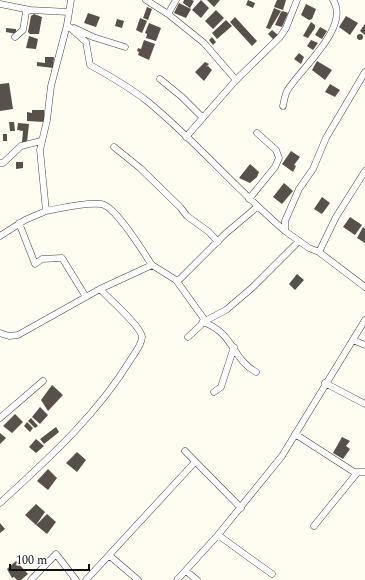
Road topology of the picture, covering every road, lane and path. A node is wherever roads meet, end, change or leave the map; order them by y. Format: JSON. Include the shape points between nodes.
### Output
{"nodes":[{"id":1,"x":71,"y":0,"type":"edge"},
{"id":2,"x":146,"y":0,"type":"edge"},
{"id":3,"x":176,"y":0,"type":"edge"},
{"id":4,"x":297,"y":0,"type":"edge"},
{"id":5,"x":333,"y":0,"type":"edge"},
{"id":6,"x":0,"y":4,"type":"edge"},
{"id":7,"x":30,"y":10,"type":"junction"},
{"id":8,"x":69,"y":12,"type":"junction"},
{"id":9,"x":168,"y":14,"type":"junction"},
{"id":10,"x":67,"y":25,"type":"junction"},
{"id":11,"x":15,"y":37,"type":"dead end"},
{"id":12,"x":125,"y":47,"type":"dead end"},
{"id":13,"x":365,"y":72,"type":"edge"},
{"id":14,"x":160,"y":79,"type":"dead end"},
{"id":15,"x":236,"y":80,"type":"junction"},
{"id":16,"x":283,"y":106,"type":"dead end"},
{"id":17,"x":202,"y":117,"type":"junction"},
{"id":18,"x":257,"y":134,"type":"dead end"},
{"id":19,"x":186,"y":137,"type":"junction"},
{"id":20,"x":41,"y":141,"type":"junction"},
{"id":21,"x":114,"y":147,"type":"dead end"},
{"id":22,"x":0,"y":163,"type":"edge"},
{"id":23,"x":365,"y":172,"type":"edge"},
{"id":24,"x":249,"y":199,"type":"junction"},
{"id":25,"x":257,"y":207,"type":"junction"},
{"id":26,"x":46,"y":211,"type":"junction"},
{"id":27,"x":19,"y":223,"type":"junction"},
{"id":28,"x":284,"y":231,"type":"junction"},
{"id":29,"x":0,"y":236,"type":"edge"},
{"id":30,"x":299,"y":241,"type":"junction"},
{"id":31,"x":218,"y":242,"type":"junction"},
{"id":32,"x":319,"y":252,"type":"junction"},
{"id":33,"x":152,"y":265,"type":"junction"},
{"id":34,"x":176,"y":280,"type":"junction"},
{"id":35,"x":365,"y":287,"type":"edge"},
{"id":36,"x":100,"y":289,"type":"junction"},
{"id":37,"x":86,"y":296,"type":"junction"},
{"id":38,"x":365,"y":320,"type":"edge"},
{"id":39,"x":203,"y":322,"type":"junction"},
{"id":40,"x":0,"y":333,"type":"edge"},
{"id":41,"x":188,"y":337,"type":"dead end"},
{"id":42,"x":353,"y":340,"type":"junction"},
{"id":43,"x":365,"y":345,"type":"edge"},
{"id":44,"x":234,"y":347,"type":"junction"},
{"id":45,"x":256,"y":372,"type":"dead end"},
{"id":46,"x":43,"y":381,"type":"dead end"},
{"id":47,"x":325,"y":383,"type":"junction"},
{"id":48,"x":214,"y":392,"type":"dead end"},
{"id":49,"x":365,"y":404,"type":"edge"},
{"id":50,"x":0,"y":418,"type":"edge"},
{"id":51,"x":295,"y":434,"type":"junction"},
{"id":52,"x":185,"y":451,"type":"dead end"},
{"id":53,"x":195,"y":462,"type":"junction"},
{"id":54,"x":365,"y":472,"type":"edge"},
{"id":55,"x":358,"y":473,"type":"junction"},
{"id":56,"x":0,"y":503,"type":"edge"},
{"id":57,"x":241,"y":508,"type":"junction"},
{"id":58,"x":314,"y":526,"type":"dead end"},
{"id":59,"x":218,"y":536,"type":"junction"},
{"id":60,"x":110,"y":556,"type":"junction"},
{"id":61,"x":186,"y":571,"type":"junction"},
{"id":62,"x":272,"y":574,"type":"dead end"},
{"id":63,"x":31,"y":580,"type":"edge"},
{"id":64,"x":76,"y":580,"type":"edge"},
{"id":65,"x":86,"y":580,"type":"edge"},
{"id":66,"x":138,"y":580,"type":"edge"},
{"id":67,"x":177,"y":580,"type":"edge"},
{"id":68,"x":197,"y":580,"type":"edge"}],
"edges":[{"from":1,"to":8,"type":"street"},
{"from":2,"to":9,"type":"street"},
{"from":3,"to":9,"type":"street"},
{"from":4,"to":15,"type":"street","via":[[280,37]]},
{"from":5,"to":16,"type":"street","via":[[338,12],[334,25],[325,42],[286,92]]},
{"from":6,"to":7,"type":"street"},
{"from":7,"to":8,"type":"street"},
{"from":7,"to":11,"type":"street","via":[[24,16],[23,30]]},
{"from":8,"to":10,"type":"street"},
{"from":9,"to":15,"type":"street","via":[[204,43]]},
{"from":10,"to":12,"type":"street"},
{"from":10,"to":19,"type":"street","via":[[86,42],[90,65],[147,101]]},
{"from":10,"to":20,"type":"street","via":[[51,86],[47,120]]},
{"from":13,"to":28,"type":"street","via":[[299,189],[285,222]]},
{"from":14,"to":17,"type":"street"},
{"from":15,"to":17,"type":"street"},
{"from":17,"to":19,"type":"street"},
{"from":18,"to":24,"type":"street","via":[[276,150],[279,158],[275,167]]},
{"from":19,"to":24,"type":"street"},
{"from":20,"to":22,"type":"street","via":[[21,146]]},
{"from":20,"to":26,"type":"street"},
{"from":21,"to":31,"type":"street","via":[[140,168],[187,216]]},
{"from":23,"to":32,"type":"street","via":[[336,217]]},
{"from":24,"to":25,"type":"street"},
{"from":25,"to":28,"type":"street"},
{"from":25,"to":31,"type":"street"},
{"from":26,"to":27,"type":"street"},
{"from":26,"to":33,"type":"street","via":[[101,204],[108,207]]},
{"from":27,"to":29,"type":"street"},
{"from":27,"to":37,"type":"street","via":[[35,264],[42,259],[62,258]]},
{"from":28,"to":30,"type":"street"},
{"from":30,"to":32,"type":"street"},
{"from":30,"to":39,"type":"street","via":[[248,292],[226,310]]},
{"from":31,"to":34,"type":"street"},
{"from":32,"to":35,"type":"street"},
{"from":33,"to":34,"type":"street"},
{"from":33,"to":36,"type":"street"},
{"from":34,"to":39,"type":"street","via":[[202,315]]},
{"from":36,"to":37,"type":"street"},
{"from":36,"to":56,"type":"street","via":[[135,325],[141,333],[141,342],[123,372],[91,414]]},
{"from":37,"to":40,"type":"street","via":[[18,335]]},
{"from":38,"to":42,"type":"street"},
{"from":39,"to":41,"type":"street"},
{"from":39,"to":44,"type":"street","via":[[220,330]]},
{"from":42,"to":43,"type":"street"},
{"from":42,"to":47,"type":"street"},
{"from":44,"to":45,"type":"street","via":[[243,362]]},
{"from":44,"to":48,"type":"street","via":[[221,387]]},
{"from":46,"to":50,"type":"street"},
{"from":47,"to":49,"type":"street"},
{"from":47,"to":51,"type":"street"},
{"from":51,"to":55,"type":"street"},
{"from":51,"to":57,"type":"street","via":[[282,456]]},
{"from":52,"to":53,"type":"street"},
{"from":53,"to":57,"type":"street"},
{"from":53,"to":60,"type":"street"},
{"from":54,"to":55,"type":"street"},
{"from":55,"to":58,"type":"street"},
{"from":57,"to":59,"type":"street"},
{"from":59,"to":61,"type":"street"},
{"from":59,"to":62,"type":"street"},
{"from":60,"to":65,"type":"street"},
{"from":60,"to":66,"type":"street"},
{"from":61,"to":67,"type":"street"},
{"from":61,"to":68,"type":"street"},
{"from":63,"to":64,"type":"street","via":[[56,554]]}]}
